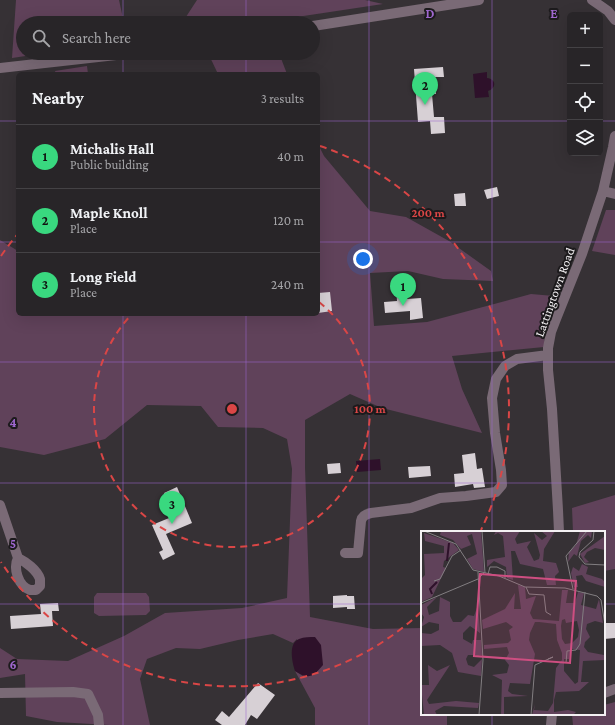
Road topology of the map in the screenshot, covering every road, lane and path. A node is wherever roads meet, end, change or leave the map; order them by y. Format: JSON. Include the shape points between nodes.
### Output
{"nodes":[{"id":1,"x":479,"y":0,"type":"edge"},
{"id":2,"x":592,"y":0,"type":"edge"},
{"id":3,"x":615,"y":20,"type":"edge"},
{"id":4,"x":320,"y":25,"type":"edge"},
{"id":5,"x":71,"y":60,"type":"edge"},
{"id":6,"x":0,"y":68,"type":"edge"},
{"id":7,"x":615,"y":136,"type":"edge"},
{"id":8,"x":603,"y":191,"type":"junction"},
{"id":9,"x":615,"y":194,"type":"edge"},
{"id":10,"x":548,"y":355,"type":"junction"},
{"id":11,"x":0,"y":505,"type":"edge"},
{"id":12,"x":559,"y":531,"type":"edge"},
{"id":13,"x":345,"y":553,"type":"dead end"},
{"id":14,"x":18,"y":558,"type":"dead end"},
{"id":15,"x":615,"y":689,"type":"edge"},
{"id":16,"x":605,"y":692,"type":"edge"},
{"id":17,"x":0,"y":693,"type":"edge"},
{"id":18,"x":98,"y":725,"type":"edge"}],
"edges":[{"from":1,"to":4,"type":"street"},
{"from":2,"to":3,"type":"street","via":[[608,11]]},
{"from":5,"to":6,"type":"street"},
{"from":7,"to":8,"type":"street","name":"Lattingtown Road"},
{"from":8,"to":9,"type":"street"},
{"from":8,"to":10,"type":"street","name":"Lattingtown Road","via":[[582,254],[551,332]]},
{"from":10,"to":12,"type":"street","name":"Lattingtown Road"},
{"from":10,"to":13,"type":"street","via":[[518,359],[505,366],[496,379],[492,398],[502,485],[496,492],[440,498],[411,508],[367,514],[361,521],[358,553]]},
{"from":11,"to":14,"type":"street"},
{"from":15,"to":16,"type":"street"},
{"from":17,"to":18,"type":"street","via":[[88,694],[98,716]]}]}
